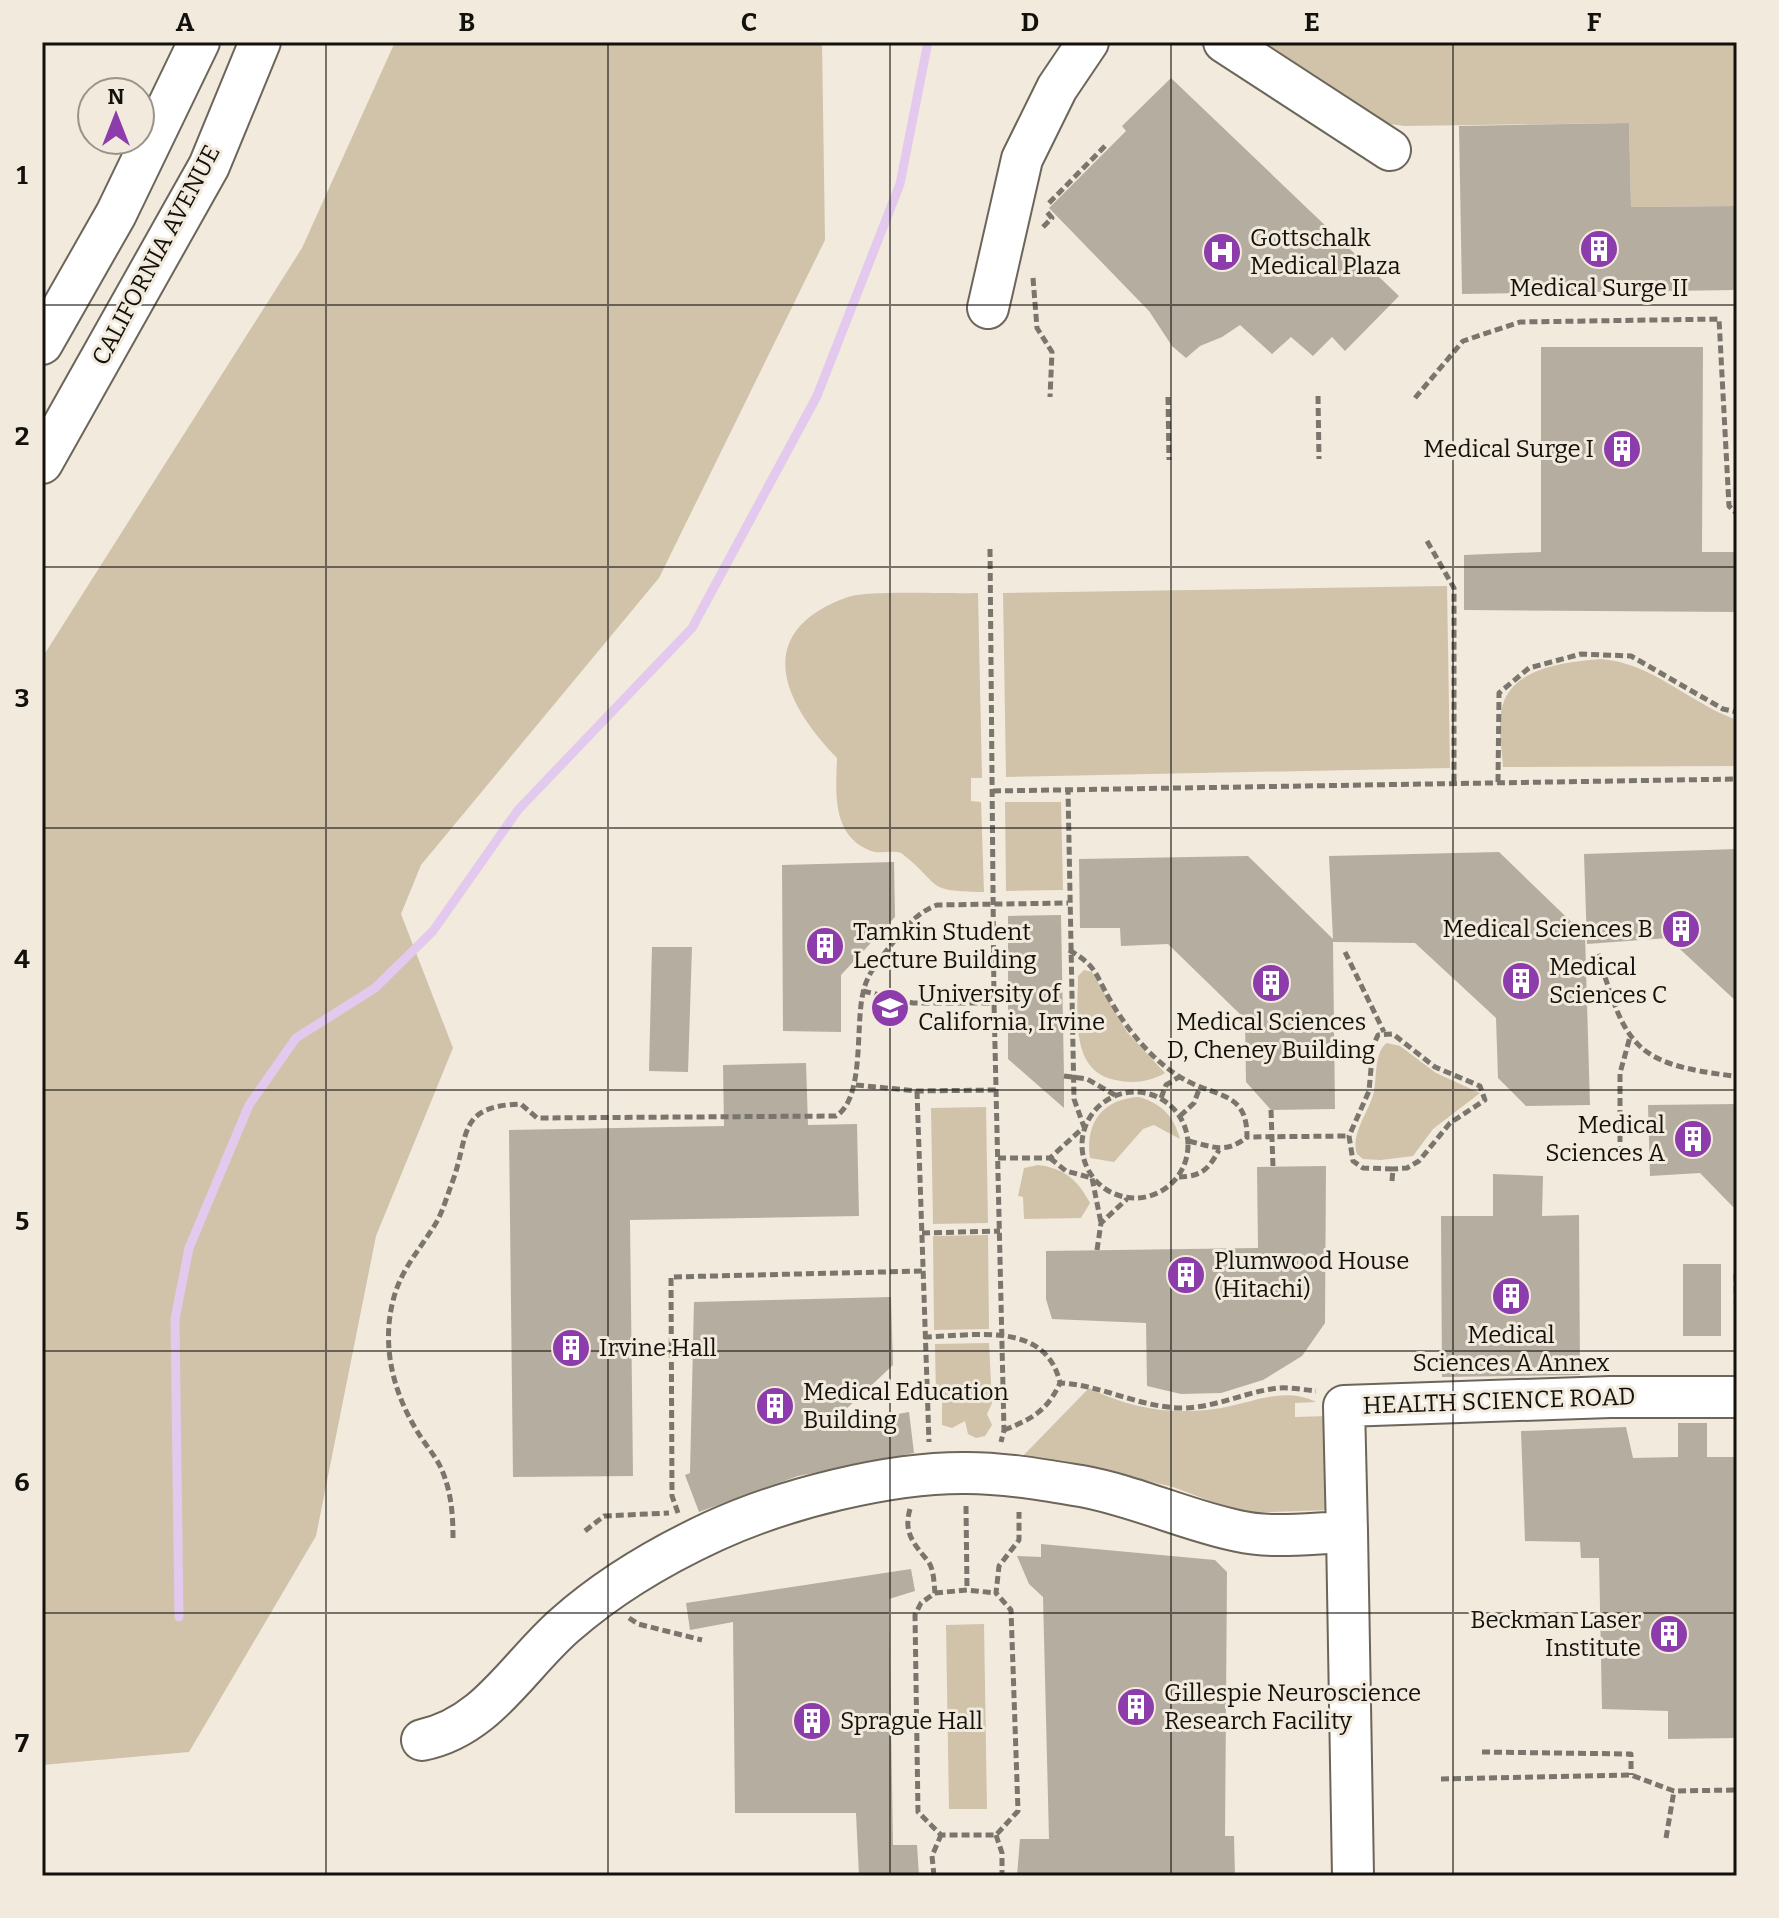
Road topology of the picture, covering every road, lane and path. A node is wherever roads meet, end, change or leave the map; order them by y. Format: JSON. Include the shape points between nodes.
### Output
{"nodes":[{"id":1,"x":199,"y":42,"type":"edge"},
{"id":2,"x":260,"y":42,"type":"edge"},
{"id":3,"x":1088,"y":42,"type":"edge"},
{"id":4,"x":1224,"y":42,"type":"edge"},
{"id":5,"x":1105,"y":146,"type":"dead end"},
{"id":6,"x":1390,"y":150,"type":"dead end"},
{"id":7,"x":1039,"y":234,"type":"dead end"},
{"id":8,"x":1032,"y":271,"type":"dead end"},
{"id":9,"x":988,"y":308,"type":"dead end"},
{"id":10,"x":42,"y":344,"type":"edge"},
{"id":11,"x":1318,"y":396,"type":"dead end"},
{"id":12,"x":1050,"y":397,"type":"dead end"},
{"id":13,"x":1168,"y":397,"type":"dead end"},
{"id":14,"x":1415,"y":398,"type":"dead end"},
{"id":15,"x":1319,"y":459,"type":"dead end"},
{"id":16,"x":1169,"y":460,"type":"dead end"},
{"id":17,"x":42,"y":463,"type":"edge"},
{"id":18,"x":1737,"y":514,"type":"edge"},
{"id":19,"x":1427,"y":541,"type":"dead end"},
{"id":20,"x":990,"y":549,"type":"dead end"},
{"id":21,"x":1737,"y":712,"type":"edge"},
{"id":22,"x":1737,"y":779,"type":"edge"},
{"id":23,"x":1498,"y":782,"type":"junction"},
{"id":24,"x":1454,"y":783,"type":"junction"},
{"id":25,"x":1068,"y":790,"type":"junction"},
{"id":26,"x":993,"y":791,"type":"junction"},
{"id":27,"x":1068,"y":903,"type":"junction"},
{"id":28,"x":994,"y":904,"type":"junction"},
{"id":29,"x":1069,"y":950,"type":"junction"},
{"id":30,"x":1345,"y":952,"type":"dead end"},
{"id":31,"x":1598,"y":954,"type":"dead end"},
{"id":32,"x":863,"y":991,"type":"junction"},
{"id":33,"x":994,"y":1003,"type":"junction"},
{"id":34,"x":1384,"y":1032,"type":"junction"},
{"id":35,"x":1630,"y":1037,"type":"junction"},
{"id":36,"x":1073,"y":1074,"type":"junction"},
{"id":37,"x":1064,"y":1076,"type":"dead end"},
{"id":38,"x":1734,"y":1076,"type":"dead end"},
{"id":39,"x":1179,"y":1077,"type":"junction"},
{"id":40,"x":856,"y":1085,"type":"junction"},
{"id":41,"x":1200,"y":1087,"type":"junction"},
{"id":42,"x":996,"y":1090,"type":"junction"},
{"id":43,"x":917,"y":1091,"type":"junction"},
{"id":44,"x":1115,"y":1095,"type":"junction"},
{"id":45,"x":1161,"y":1098,"type":"junction"},
{"id":46,"x":1271,"y":1110,"type":"dead end"},
{"id":47,"x":1180,"y":1116,"type":"junction"},
{"id":48,"x":1084,"y":1127,"type":"junction"},
{"id":49,"x":1349,"y":1136,"type":"junction"},
{"id":50,"x":1247,"y":1137,"type":"junction"},
{"id":51,"x":1189,"y":1141,"type":"junction"},
{"id":52,"x":1219,"y":1150,"type":"junction"},
{"id":53,"x":1620,"y":1154,"type":"dead end"},
{"id":54,"x":998,"y":1158,"type":"junction"},
{"id":55,"x":1050,"y":1158,"type":"junction"},
{"id":56,"x":1273,"y":1167,"type":"dead end"},
{"id":57,"x":1393,"y":1169,"type":"junction"},
{"id":58,"x":1092,"y":1178,"type":"junction"},
{"id":59,"x":1178,"y":1178,"type":"junction"},
{"id":60,"x":1392,"y":1181,"type":"dead end"},
{"id":61,"x":1128,"y":1198,"type":"junction"},
{"id":62,"x":1101,"y":1223,"type":"junction"},
{"id":63,"x":1000,"y":1231,"type":"junction"},
{"id":64,"x":922,"y":1233,"type":"junction"},
{"id":65,"x":1097,"y":1250,"type":"dead end"},
{"id":66,"x":924,"y":1271,"type":"junction"},
{"id":67,"x":1736,"y":1274,"type":"edge"},
{"id":68,"x":1003,"y":1335,"type":"junction"},
{"id":69,"x":924,"y":1337,"type":"junction"},
{"id":70,"x":1060,"y":1383,"type":"junction"},
{"id":71,"x":1737,"y":1397,"type":"edge"},
{"id":72,"x":1344,"y":1406,"type":"junction"},
{"id":73,"x":1004,"y":1430,"type":"junction"},
{"id":74,"x":994,"y":1474,"type":"junction"},
{"id":75,"x":923,"y":1475,"type":"junction"},
{"id":76,"x":1019,"y":1513,"type":"dead end"},
{"id":77,"x":684,"y":1529,"type":"junction"},
{"id":78,"x":585,"y":1531,"type":"dead end"},
{"id":79,"x":1347,"y":1532,"type":"junction"},
{"id":80,"x":453,"y":1538,"type":"dead end"},
{"id":81,"x":967,"y":1550,"type":"dead end"},
{"id":82,"x":967,"y":1590,"type":"junction"},
{"id":83,"x":935,"y":1593,"type":"junction"},
{"id":84,"x":996,"y":1593,"type":"junction"},
{"id":85,"x":603,"y":1597,"type":"junction"},
{"id":86,"x":702,"y":1640,"type":"dead end"},
{"id":87,"x":422,"y":1740,"type":"dead end"},
{"id":88,"x":1482,"y":1752,"type":"dead end"},
{"id":89,"x":1631,"y":1775,"type":"junction"},
{"id":90,"x":1441,"y":1779,"type":"dead end"},
{"id":91,"x":1737,"y":1790,"type":"edge"},
{"id":92,"x":1674,"y":1791,"type":"junction"},
{"id":93,"x":941,"y":1835,"type":"junction"},
{"id":94,"x":996,"y":1835,"type":"junction"},
{"id":95,"x":1666,"y":1838,"type":"dead end"},
{"id":96,"x":934,"y":1876,"type":"edge"},
{"id":97,"x":1002,"y":1876,"type":"edge"},
{"id":98,"x":1353,"y":1876,"type":"edge"}],
"edges":[{"from":1,"to":10,"type":"street","via":[[116,214]]},
{"from":2,"to":17,"type":"street","name":"CALIFORNIA AVENUE","via":[[209,166]]},
{"from":3,"to":9,"type":"street","via":[[1057,88],[1022,159]]},
{"from":4,"to":6,"type":"street"},
{"from":5,"to":7,"type":"path","via":[[1044,208],[1052,218]]},
{"from":8,"to":12,"type":"path","via":[[1037,328],[1052,352]]},
{"from":11,"to":15,"type":"path"},
{"from":13,"to":16,"type":"path"},
{"from":14,"to":18,"type":"path","via":[[1463,341],[1520,322],[1719,319],[1729,506]]},
{"from":19,"to":24,"type":"path","via":[[1454,588]]},
{"from":20,"to":26,"type":"path"},
{"from":21,"to":23,"type":"path","via":[[1631,656],[1581,654],[1529,668],[1499,693]]},
{"from":22,"to":23,"type":"path"},
{"from":23,"to":24,"type":"path"},
{"from":24,"to":25,"type":"path"},
{"from":25,"to":26,"type":"path"},
{"from":25,"to":27,"type":"path"},
{"from":26,"to":28,"type":"path"},
{"from":27,"to":28,"type":"path"},
{"from":27,"to":29,"type":"path"},
{"from":28,"to":32,"type":"path","via":[[924,910],[871,970]]},
{"from":28,"to":33,"type":"path"},
{"from":29,"to":36,"type":"path"},
{"from":29,"to":39,"type":"path","via":[[1090,962],[1142,1045]]},
{"from":30,"to":34,"type":"path"},
{"from":31,"to":35,"type":"path","via":[[1614,1008]]},
{"from":32,"to":33,"type":"path","via":[[913,1003]]},
{"from":32,"to":40,"type":"path"},
{"from":33,"to":42,"type":"path"},
{"from":34,"to":49,"type":"path","via":[[1373,1046],[1369,1091]]},
{"from":34,"to":57,"type":"path","via":[[1485,1093],[1483,1104],[1450,1123],[1419,1161]]},
{"from":35,"to":38,"type":"path","via":[[1642,1052],[1681,1069]]},
{"from":35,"to":53,"type":"path","via":[[1620,1073]]},
{"from":36,"to":37,"type":"path"},
{"from":36,"to":44,"type":"path"},
{"from":36,"to":48,"type":"path","via":[[1074,1099]]},
{"from":39,"to":41,"type":"path"},
{"from":39,"to":45,"type":"path","via":[[1166,1085]]},
{"from":40,"to":43,"type":"path"},
{"from":40,"to":80,"type":"path","via":[[847,1109],[836,1116],[537,1118],[521,1104],[478,1112],[464,1131],[437,1221],[401,1276],[388,1344],[401,1399],[440,1466]]},
{"from":41,"to":47,"type":"path","via":[[1194,1103]]},
{"from":41,"to":50,"type":"path","via":[[1236,1103],[1247,1117]]},
{"from":42,"to":43,"type":"path"},
{"from":42,"to":54,"type":"path"},
{"from":43,"to":64,"type":"path"},
{"from":44,"to":45,"type":"path"},
{"from":44,"to":48,"type":"path","via":[[1101,1103]]},
{"from":45,"to":47,"type":"path"},
{"from":46,"to":56,"type":"path","bridge":true},
{"from":47,"to":51,"type":"path"},
{"from":48,"to":55,"type":"path"},
{"from":48,"to":58,"type":"path","via":[[1082,1153]]},
{"from":49,"to":50,"type":"path"},
{"from":49,"to":57,"type":"path","via":[[1353,1161],[1363,1168]]},
{"from":50,"to":52,"type":"path","via":[[1235,1147]]},
{"from":51,"to":52,"type":"path"},
{"from":51,"to":59,"type":"path"},
{"from":52,"to":59,"type":"path","via":[[1198,1177]]},
{"from":54,"to":55,"type":"path"},
{"from":54,"to":63,"type":"path"},
{"from":55,"to":58,"type":"path","via":[[1066,1171]]},
{"from":57,"to":60,"type":"path"},
{"from":58,"to":61,"type":"path"},
{"from":58,"to":62,"type":"path"},
{"from":59,"to":61,"type":"path","via":[[1156,1194]]},
{"from":61,"to":62,"type":"path"},
{"from":62,"to":65,"type":"path"},
{"from":63,"to":64,"type":"path"},
{"from":63,"to":68,"type":"path"},
{"from":64,"to":66,"type":"path"},
{"from":66,"to":69,"type":"path"},
{"from":66,"to":77,"type":"path","via":[[671,1277],[672,1496]]},
{"from":67,"to":71,"type":"path"},
{"from":68,"to":69,"type":"path"},
{"from":68,"to":70,"type":"path","via":[[1033,1343],[1055,1361]]},
{"from":68,"to":73,"type":"path"},
{"from":69,"to":75,"type":"path","via":[[929,1452]]},
{"from":70,"to":72,"type":"path","via":[[1088,1384],[1142,1404],[1182,1408],[1279,1388],[1319,1391]]},
{"from":70,"to":73,"type":"path","via":[[1050,1405]]},
{"from":71,"to":72,"type":"street","name":"HEALTH SCIENCE ROAD"},
{"from":72,"to":79,"type":"street","name":"HEALTH SCIENCE ROAD"},
{"from":73,"to":74,"type":"path"},
{"from":74,"to":75,"type":"street"},
{"from":74,"to":79,"type":"street","via":[[1151,1502],[1237,1531]]},
{"from":75,"to":77,"type":"street","via":[[799,1501],[715,1531]]},
{"from":75,"to":83,"type":"path","via":[[907,1519],[917,1552],[931,1568]]},
{"from":76,"to":84,"type":"path","via":[[1019,1540],[999,1566]]},
{"from":77,"to":78,"type":"path","via":[[604,1516]]},
{"from":77,"to":85,"type":"street"},
{"from":79,"to":98,"type":"street","name":"HEALTH SCIENCE ROAD"},
{"from":81,"to":82,"type":"path"},
{"from":82,"to":83,"type":"path"},
{"from":82,"to":84,"type":"path"},
{"from":83,"to":93,"type":"path","via":[[915,1615],[918,1812]]},
{"from":84,"to":94,"type":"path","via":[[1011,1610],[1018,1811]]},
{"from":85,"to":86,"type":"path","via":[[638,1624]]},
{"from":85,"to":87,"type":"street","via":[[565,1625],[473,1718],[448,1735]]},
{"from":88,"to":89,"type":"path","via":[[1631,1754]]},
{"from":89,"to":90,"type":"path"},
{"from":89,"to":92,"type":"path"},
{"from":91,"to":92,"type":"path"},
{"from":92,"to":95,"type":"path"},
{"from":93,"to":94,"type":"path"},
{"from":93,"to":96,"type":"path","via":[[932,1856]]},
{"from":94,"to":97,"type":"path"}]}
